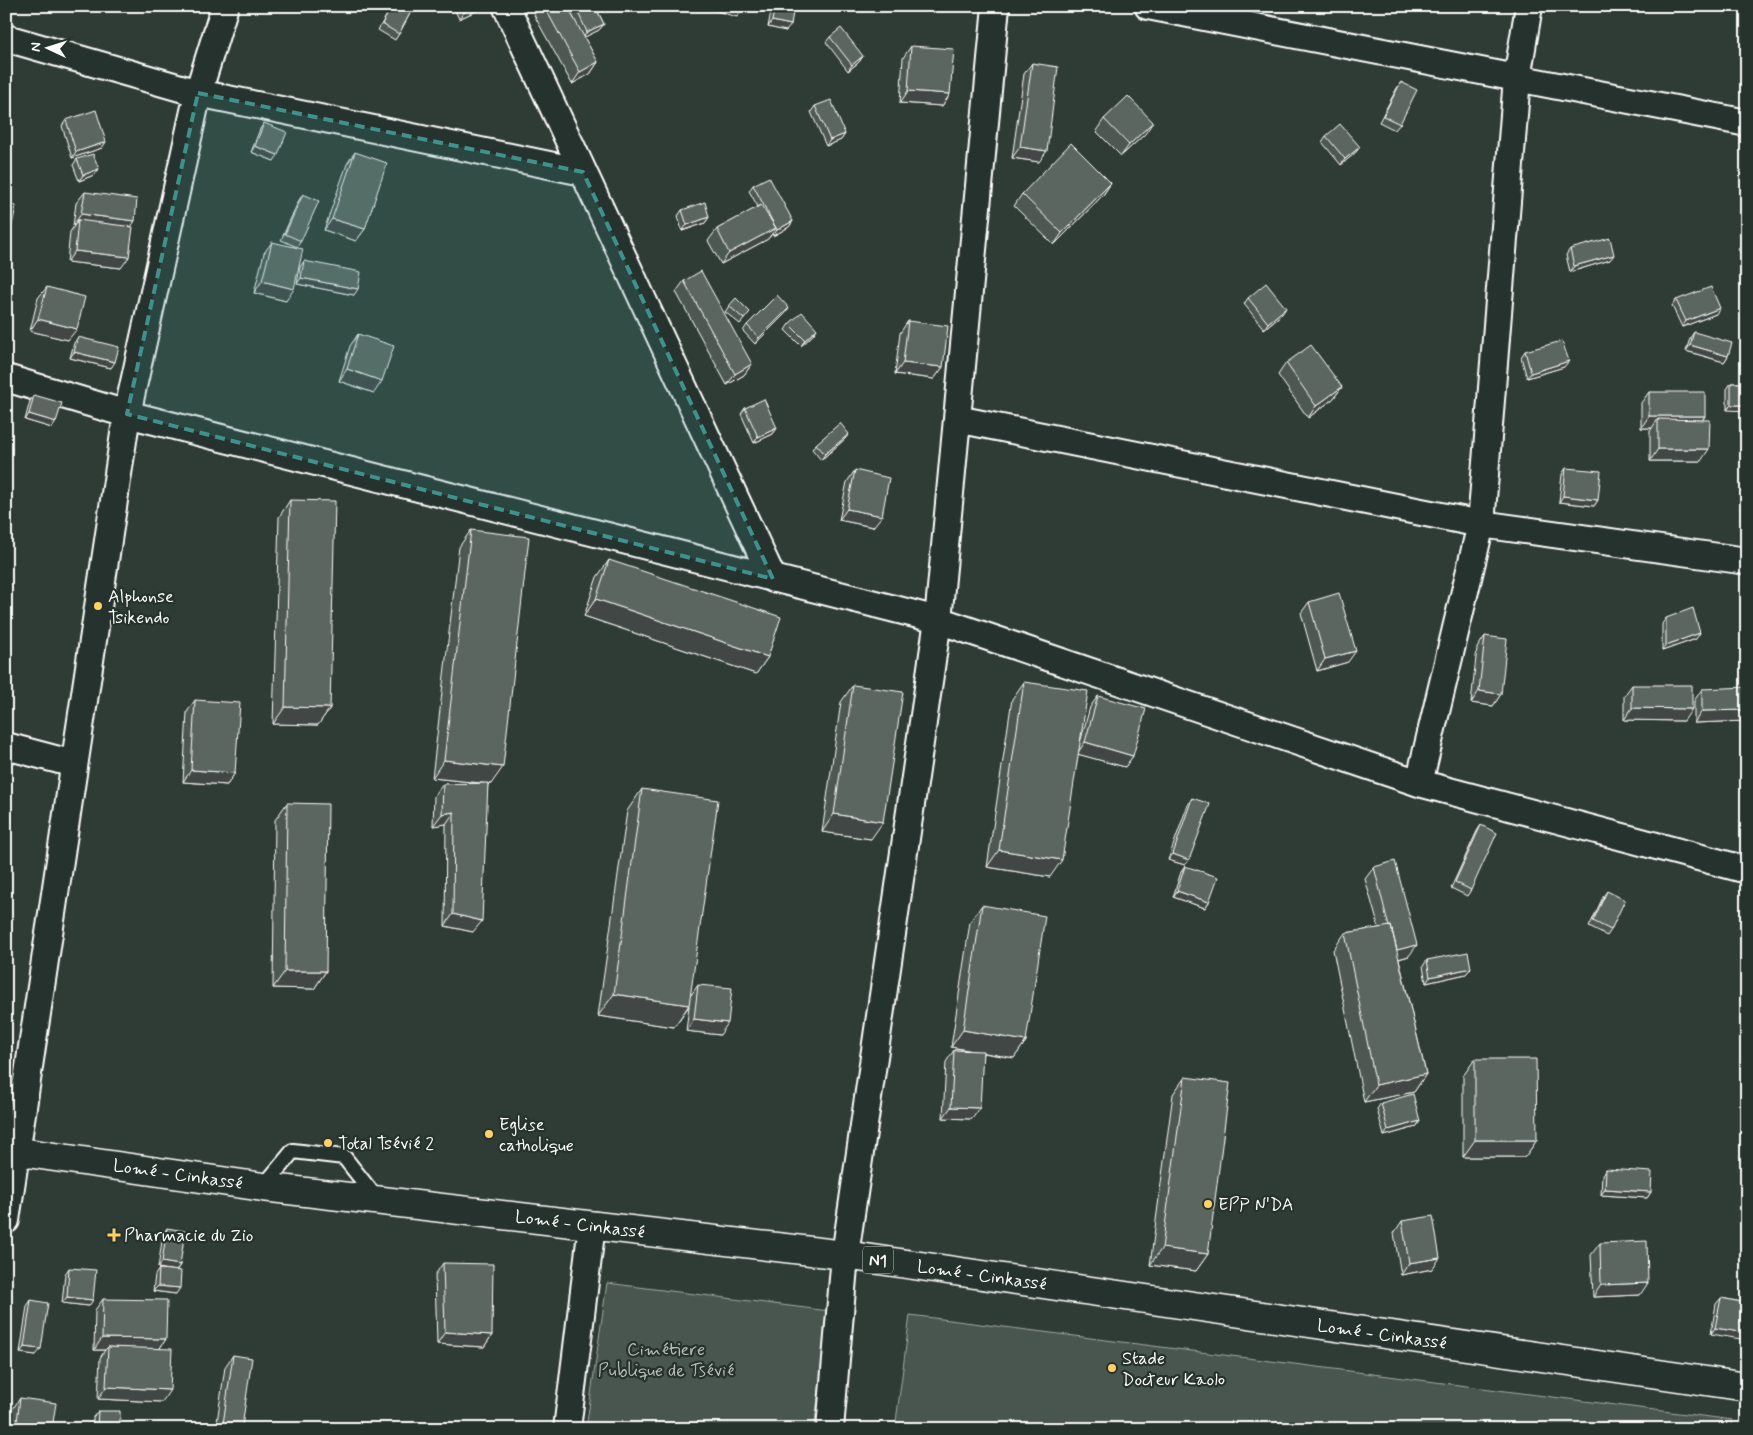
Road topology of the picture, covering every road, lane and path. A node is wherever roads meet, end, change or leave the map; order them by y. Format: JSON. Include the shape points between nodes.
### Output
{"nodes":[{"id":1,"x":225,"y":6,"type":"edge"},
{"id":2,"x":506,"y":6,"type":"edge"},
{"id":3,"x":996,"y":6,"type":"edge"},
{"id":4,"x":1148,"y":6,"type":"edge"},
{"id":5,"x":1529,"y":6,"type":"edge"},
{"id":6,"x":6,"y":38,"type":"edge"},
{"id":7,"x":1517,"y":78,"type":"junction"},
{"id":8,"x":198,"y":93,"type":"junction"},
{"id":9,"x":1747,"y":123,"type":"edge"},
{"id":10,"x":583,"y":172,"type":"junction"},
{"id":11,"x":6,"y":378,"type":"edge"},
{"id":12,"x":127,"y":414,"type":"junction"},
{"id":13,"x":957,"y":418,"type":"junction"},
{"id":14,"x":1482,"y":524,"type":"junction"},
{"id":15,"x":1747,"y":561,"type":"edge"},
{"id":16,"x":773,"y":578,"type":"junction"},
{"id":17,"x":938,"y":620,"type":"junction"},
{"id":18,"x":6,"y":746,"type":"edge"},
{"id":19,"x":74,"y":764,"type":"junction"},
{"id":20,"x":1419,"y":783,"type":"junction"},
{"id":21,"x":1747,"y":870,"type":"edge"},
{"id":22,"x":11,"y":1151,"type":"edge"},
{"id":23,"x":263,"y":1187,"type":"junction"},
{"id":24,"x":378,"y":1200,"type":"junction"},
{"id":25,"x":6,"y":1220,"type":"edge"},
{"id":26,"x":592,"y":1225,"type":"junction"},
{"id":27,"x":845,"y":1255,"type":"junction"},
{"id":28,"x":1747,"y":1387,"type":"edge"},
{"id":29,"x":567,"y":1429,"type":"edge"},
{"id":30,"x":830,"y":1429,"type":"edge"}],
"edges":[{"from":1,"to":8,"type":"street"},
{"from":2,"to":10,"type":"street"},
{"from":3,"to":13,"type":"street"},
{"from":4,"to":7,"type":"street"},
{"from":5,"to":7,"type":"street"},
{"from":6,"to":8,"type":"street"},
{"from":7,"to":9,"type":"street"},
{"from":7,"to":14,"type":"street"},
{"from":8,"to":10,"type":"street"},
{"from":8,"to":12,"type":"street"},
{"from":10,"to":16,"type":"street"},
{"from":11,"to":12,"type":"street"},
{"from":12,"to":16,"type":"street"},
{"from":12,"to":19,"type":"street"},
{"from":13,"to":14,"type":"street"},
{"from":13,"to":17,"type":"street"},
{"from":14,"to":15,"type":"street"},
{"from":14,"to":20,"type":"street"},
{"from":16,"to":17,"type":"street"},
{"from":17,"to":20,"type":"street"},
{"from":17,"to":27,"type":"street"},
{"from":18,"to":19,"type":"street"},
{"from":19,"to":22,"type":"street"},
{"from":20,"to":21,"type":"street"},
{"from":22,"to":23,"type":"highway","name":"Lomé - Cinkassé","number":"N1"},
{"from":22,"to":25,"type":"street"},
{"from":23,"to":24,"type":"highway","name":"Lomé - Cinkassé","number":"N1"},
{"from":23,"to":24,"type":"lane","via":[[293,1151],[344,1157]]},
{"from":24,"to":26,"type":"highway","name":"Lomé - Cinkassé","number":"N1"},
{"from":26,"to":27,"type":"highway","name":"Lomé - Cinkassé","number":"N1"},
{"from":26,"to":29,"type":"street"},
{"from":27,"to":28,"type":"highway","name":"Lomé - Cinkassé","number":"N1"},
{"from":27,"to":30,"type":"street"}]}
